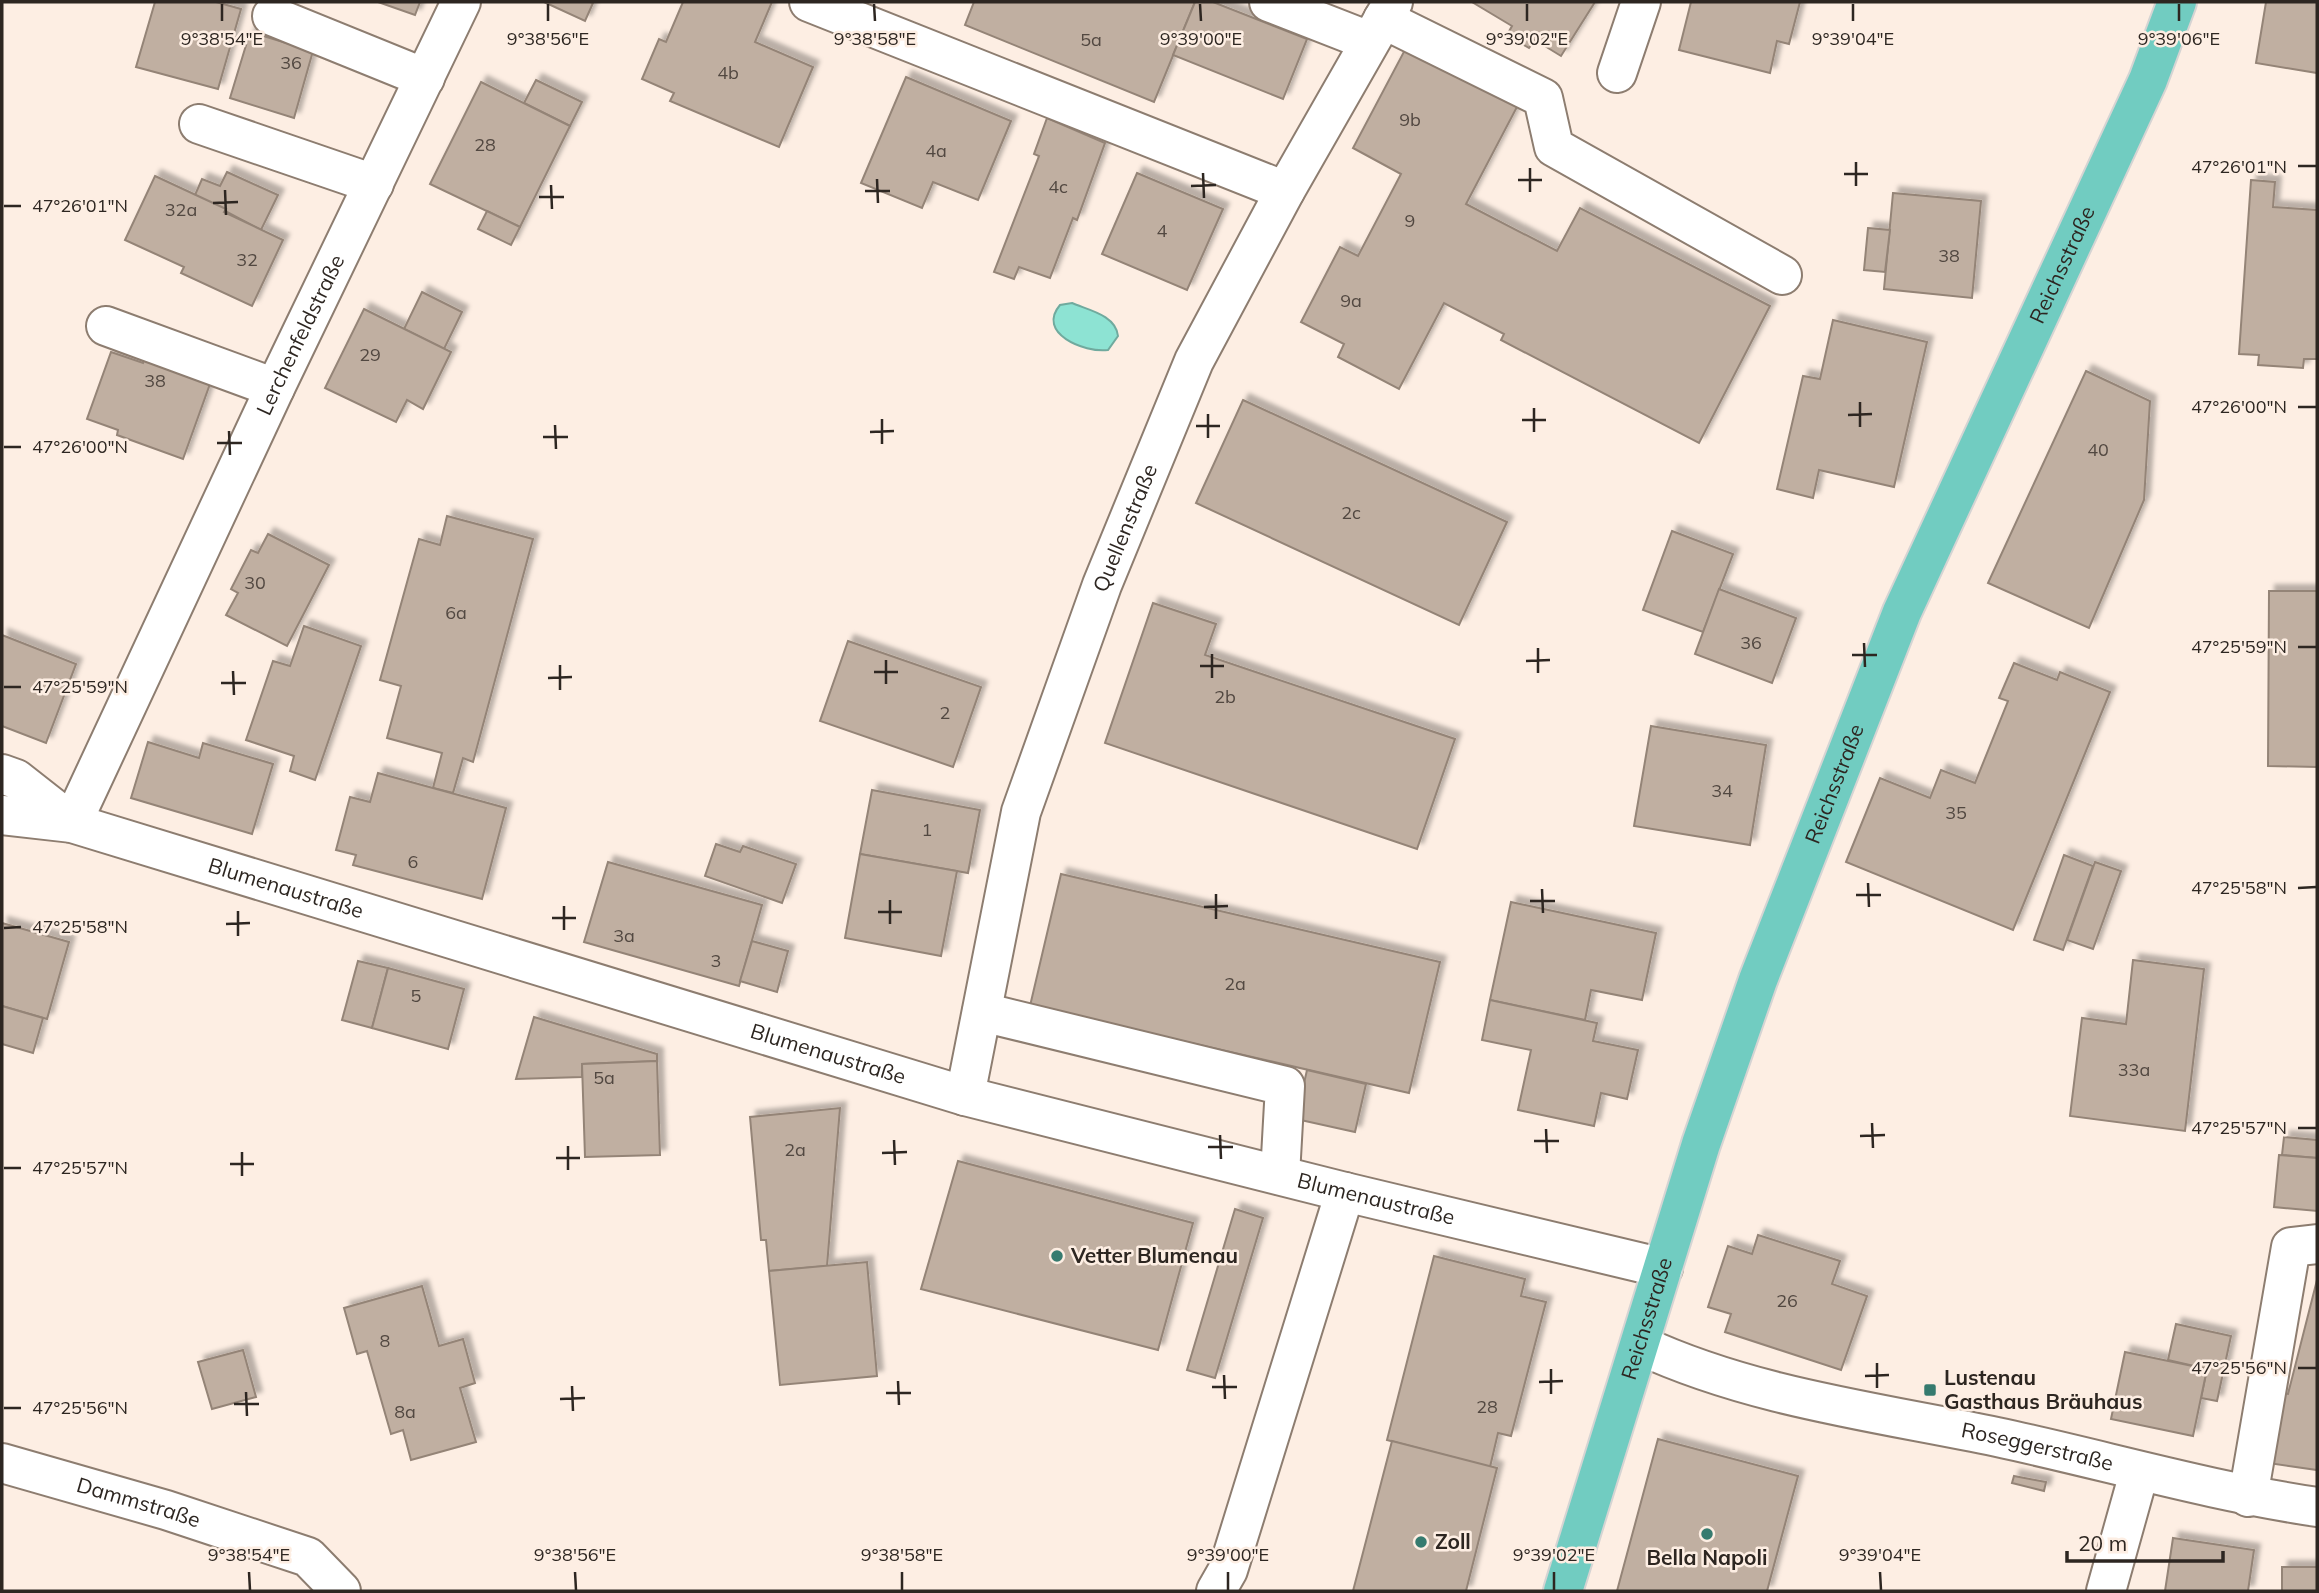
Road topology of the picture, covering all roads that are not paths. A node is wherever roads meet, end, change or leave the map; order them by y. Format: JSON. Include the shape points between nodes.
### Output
{"nodes":[{"id":1,"x":461,"y":2,"type":"edge"},
{"id":2,"x":809,"y":2,"type":"edge"},
{"id":3,"x":1269,"y":2,"type":"edge"},
{"id":4,"x":1641,"y":2,"type":"edge"},
{"id":5,"x":2177,"y":2,"type":"edge"},
{"id":6,"x":272,"y":16,"type":"dead end"},
{"id":7,"x":1382,"y":20,"type":"edge"},
{"id":8,"x":1618,"y":73,"type":"dead end"},
{"id":9,"x":425,"y":78,"type":"junction"},
{"id":10,"x":198,"y":124,"type":"dead end"},
{"id":11,"x":374,"y":184,"type":"junction"},
{"id":12,"x":1285,"y":191,"type":"junction"},
{"id":13,"x":1782,"y":275,"type":"dead end"},
{"id":14,"x":106,"y":326,"type":"dead end"},
{"id":15,"x":275,"y":388,"type":"junction"},
{"id":16,"x":2,"y":774,"type":"edge"},
{"id":17,"x":2,"y":815,"type":"edge"},
{"id":18,"x":72,"y":823,"type":"junction"},
{"id":19,"x":982,"y":1012,"type":"junction"},
{"id":20,"x":965,"y":1096,"type":"junction"},
{"id":21,"x":1280,"y":1175,"type":"junction"},
{"id":22,"x":1345,"y":1192,"type":"junction"},
{"id":23,"x":2317,"y":1244,"type":"edge"},
{"id":24,"x":1663,"y":1268,"type":"junction"},
{"id":25,"x":1640,"y":1345,"type":"junction"},
{"id":26,"x":2,"y":1463,"type":"edge"},
{"id":27,"x":2139,"y":1473,"type":"junction"},
{"id":28,"x":2248,"y":1497,"type":"junction"},
{"id":29,"x":2317,"y":1507,"type":"edge"},
{"id":30,"x":341,"y":1591,"type":"edge"},
{"id":31,"x":1216,"y":1591,"type":"edge"},
{"id":32,"x":1563,"y":1591,"type":"edge"},
{"id":33,"x":2106,"y":1591,"type":"edge"}],
"edges":[{"from":1,"to":9,"type":"street","name":"Lerchenfeldstraße"},
{"from":2,"to":12,"type":"street"},
{"from":3,"to":7,"type":"street"},
{"from":4,"to":8,"type":"street"},
{"from":5,"to":24,"type":"main road","name":"Reichsstraße","via":[[2148,80],[1902,612],[1758,980]]},
{"from":6,"to":9,"type":"street"},
{"from":7,"to":12,"type":"street","name":"Quellenstraße"},
{"from":7,"to":13,"type":"street","via":[[1543,98],[1554,148]]},
{"from":9,"to":11,"type":"street","name":"Lerchenfeldstraße"},
{"from":10,"to":11,"type":"street"},
{"from":11,"to":15,"type":"street","name":"Lerchenfeldstraße"},
{"from":12,"to":19,"type":"street","name":"Quellenstraße","via":[[1194,361],[1102,585],[1021,812]]},
{"from":14,"to":15,"type":"street"},
{"from":15,"to":18,"type":"street","name":"Lerchenfeldstraße"},
{"from":16,"to":18,"type":"street","via":[[16,779]]},
{"from":17,"to":18,"type":"street","name":"Blumenaustraße"},
{"from":18,"to":20,"type":"street","name":"Blumenaustraße"},
{"from":19,"to":20,"type":"street","name":"Quellenstraße"},
{"from":19,"to":21,"type":"street","via":[[1284,1086]]},
{"from":20,"to":21,"type":"street","name":"Blumenaustraße"},
{"from":21,"to":22,"type":"street","name":"Blumenaustraße"},
{"from":22,"to":24,"type":"street","name":"Blumenaustraße"},
{"from":22,"to":31,"type":"street","via":[[1228,1570]]},
{"from":23,"to":28,"type":"street","via":[[2291,1248]]},
{"from":24,"to":25,"type":"main road","name":"Reichsstraße"},
{"from":25,"to":27,"type":"street","name":"Roseggerstraße","via":[[1726,1379]]},
{"from":25,"to":32,"type":"main road","name":"Reichsstraße"},
{"from":26,"to":30,"type":"street","name":"Dammstraße","via":[[308,1557]]},
{"from":27,"to":28,"type":"street","name":"Roseggerstraße"},
{"from":27,"to":33,"type":"street"},
{"from":28,"to":29,"type":"street","name":"Roseggerstraße"}]}
